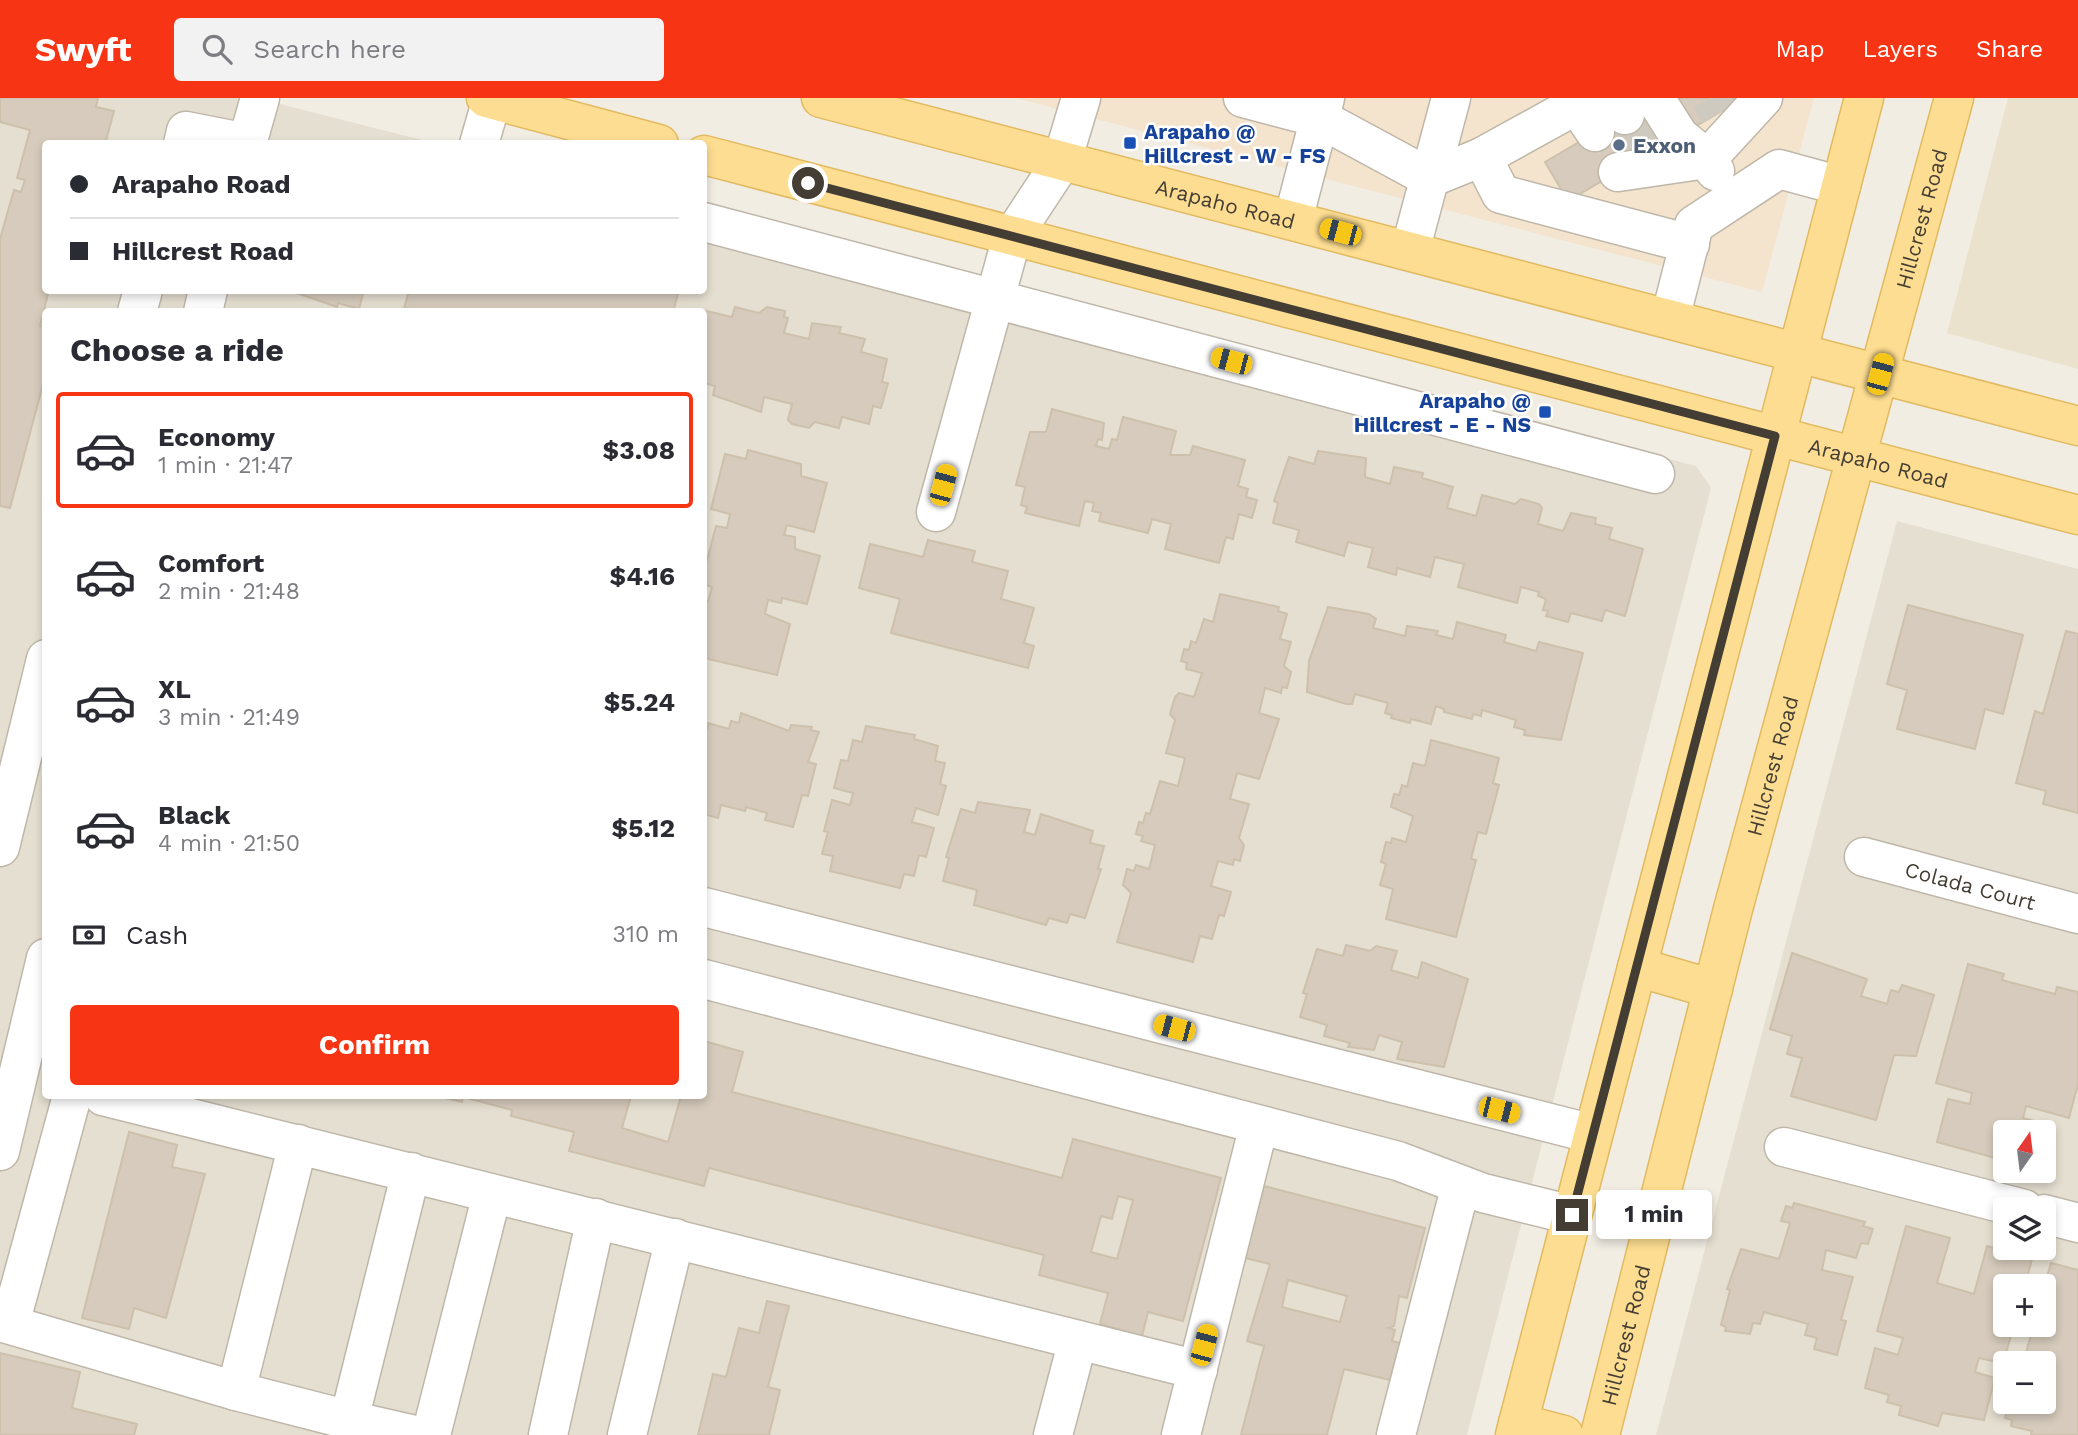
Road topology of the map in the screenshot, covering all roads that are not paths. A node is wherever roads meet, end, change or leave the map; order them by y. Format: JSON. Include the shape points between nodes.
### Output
{"nodes":[{"id":1,"x":260,"y":98,"type":"edge"},
{"id":2,"x":1080,"y":98,"type":"edge"},
{"id":3,"x":1243,"y":98,"type":"edge"},
{"id":4,"x":1451,"y":98,"type":"edge"},
{"id":5,"x":1763,"y":98,"type":"edge"},
{"id":6,"x":1864,"y":98,"type":"edge"},
{"id":7,"x":1954,"y":98,"type":"edge"},
{"id":8,"x":489,"y":99,"type":"edge"},
{"id":9,"x":844,"y":101,"type":"edge"},
{"id":10,"x":1734,"y":105,"type":"edge"},
{"id":11,"x":1322,"y":108,"type":"edge"},
{"id":12,"x":1609,"y":108,"type":"edge"},
{"id":13,"x":184,"y":140,"type":"edge"},
{"id":14,"x":232,"y":140,"type":"edge"},
{"id":15,"x":248,"y":140,"type":"edge"},
{"id":16,"x":480,"y":140,"type":"edge"},
{"id":17,"x":644,"y":140,"type":"edge"},
{"id":18,"x":707,"y":156,"type":"edge"},
{"id":19,"x":1482,"y":157,"type":"junction"},
{"id":20,"x":1707,"y":159,"type":"junction"},
{"id":21,"x":1062,"y":161,"type":"junction"},
{"id":22,"x":1634,"y":163,"type":"dead end"},
{"id":23,"x":1430,"y":178,"type":"junction"},
{"id":24,"x":1841,"y":186,"type":"junction"},
{"id":25,"x":1733,"y":199,"type":"junction"},
{"id":26,"x":1293,"y":220,"type":"junction"},
{"id":27,"x":707,"y":223,"type":"edge"},
{"id":28,"x":1012,"y":237,"type":"junction"},
{"id":29,"x":1690,"y":244,"type":"junction"},
{"id":30,"x":1410,"y":251,"type":"junction"},
{"id":31,"x":993,"y":298,"type":"junction"},
{"id":32,"x":1670,"y":319,"type":"junction"},
{"id":33,"x":1796,"y":352,"type":"junction"},
{"id":34,"x":1880,"y":374,"type":"junction"},
{"id":35,"x":2078,"y":426,"type":"edge"},
{"id":36,"x":1775,"y":436,"type":"junction"},
{"id":37,"x":1857,"y":457,"type":"junction"},
{"id":38,"x":1654,"y":474,"type":"dead end"},
{"id":39,"x":936,"y":512,"type":"dead end"},
{"id":40,"x":2078,"y":515,"type":"edge"},
{"id":41,"x":42,"y":671,"type":"edge"},
{"id":42,"x":9,"y":774,"type":"edge"},
{"id":43,"x":0,"y":847,"type":"edge"},
{"id":44,"x":1864,"y":857,"type":"dead end"},
{"id":45,"x":707,"y":908,"type":"edge"},
{"id":46,"x":2078,"y":914,"type":"edge"},
{"id":47,"x":1637,"y":967,"type":"junction"},
{"id":48,"x":707,"y":980,"type":"edge"},
{"id":49,"x":1713,"y":989,"type":"junction"},
{"id":50,"x":42,"y":992,"type":"edge"},
{"id":51,"x":32,"y":1077,"type":"edge"},
{"id":52,"x":71,"y":1099,"type":"edge"},
{"id":53,"x":115,"y":1099,"type":"edge"},
{"id":54,"x":1259,"y":1125,"type":"junction"},
{"id":55,"x":1593,"y":1134,"type":"junction"},
{"id":56,"x":298,"y":1144,"type":"junction"},
{"id":57,"x":1784,"y":1147,"type":"dead end"},
{"id":58,"x":0,"y":1151,"type":"edge"},
{"id":59,"x":411,"y":1172,"type":"junction"},
{"id":60,"x":1461,"y":1185,"type":"junction"},
{"id":61,"x":492,"y":1194,"type":"junction"},
{"id":62,"x":1993,"y":1201,"type":"edge"},
{"id":63,"x":1572,"y":1215,"type":"junction"},
{"id":64,"x":2056,"y":1217,"type":"edge"},
{"id":65,"x":596,"y":1219,"type":"junction"},
{"id":66,"x":2078,"y":1223,"type":"edge"},
{"id":67,"x":675,"y":1238,"type":"junction"},
{"id":68,"x":5,"y":1323,"type":"edge"},
{"id":69,"x":1078,"y":1340,"type":"junction"},
{"id":70,"x":1198,"y":1370,"type":"junction"},
{"id":71,"x":236,"y":1391,"type":"junction"},
{"id":72,"x":349,"y":1420,"type":"junction"},
{"id":73,"x":1517,"y":1429,"type":"edge"},
{"id":74,"x":415,"y":1435,"type":"edge"},
{"id":75,"x":431,"y":1435,"type":"edge"},
{"id":76,"x":548,"y":1435,"type":"edge"},
{"id":77,"x":627,"y":1435,"type":"edge"},
{"id":78,"x":1053,"y":1435,"type":"edge"},
{"id":79,"x":1181,"y":1435,"type":"edge"},
{"id":80,"x":1396,"y":1435,"type":"edge"},
{"id":81,"x":1563,"y":1435,"type":"edge"},
{"id":82,"x":1600,"y":1435,"type":"edge"}],
"edges":[{"from":1,"to":15,"type":"street"},
{"from":2,"to":21,"type":"street"},
{"from":3,"to":11,"type":"street"},
{"from":4,"to":23,"type":"street"},
{"from":5,"to":20,"type":"street"},
{"from":6,"to":24,"type":"main road"},
{"from":7,"to":34,"type":"main road","name":"Hillcrest Road"},
{"from":8,"to":16,"type":"street"},
{"from":8,"to":17,"type":"main road"},
{"from":9,"to":21,"type":"main road","name":"Arapaho Road"},
{"from":10,"to":20,"type":"street"},
{"from":11,"to":23,"type":"street"},
{"from":11,"to":26,"type":"street"},
{"from":12,"to":19,"type":"street"},
{"from":12,"to":20,"type":"street","via":[[1679,136]]},
{"from":13,"to":14,"type":"street","via":[[186,131]]},
{"from":18,"to":28,"type":"main road","name":"Arapaho Road"},
{"from":19,"to":23,"type":"street"},
{"from":19,"to":29,"type":"street","via":[[1501,194]]},
{"from":20,"to":22,"type":"street"},
{"from":20,"to":25,"type":"street"},
{"from":21,"to":26,"type":"main road","name":"Arapaho Road"},
{"from":21,"to":28,"type":"street"},
{"from":23,"to":30,"type":"street"},
{"from":24,"to":25,"type":"street","via":[[1779,169]]},
{"from":24,"to":33,"type":"main road"},
{"from":25,"to":29,"type":"street","via":[[1694,225]]},
{"from":26,"to":30,"type":"main road","name":"Arapaho Road"},
{"from":27,"to":31,"type":"street"},
{"from":28,"to":31,"type":"street"},
{"from":28,"to":36,"type":"main road","name":"Arapaho Road"},
{"from":29,"to":32,"type":"street"},
{"from":30,"to":32,"type":"main road","name":"Arapaho Road"},
{"from":31,"to":38,"type":"street"},
{"from":31,"to":39,"type":"street"},
{"from":32,"to":33,"type":"main road","name":"Arapaho Road"},
{"from":33,"to":34,"type":"main road","name":"Arapaho Road"},
{"from":33,"to":36,"type":"main road"},
{"from":34,"to":35,"type":"main road","name":"Arapaho Road"},
{"from":34,"to":37,"type":"main road","name":"Hillcrest Road"},
{"from":36,"to":37,"type":"main road","name":"Arapaho Road"},
{"from":36,"to":47,"type":"main road"},
{"from":37,"to":40,"type":"main road","name":"Arapaho Road"},
{"from":37,"to":49,"type":"main road","name":"Hillcrest Road"},
{"from":41,"to":42,"type":"street"},
{"from":42,"to":43,"type":"street"},
{"from":44,"to":46,"type":"street","name":"Colada Court"},
{"from":45,"to":55,"type":"street"},
{"from":47,"to":49,"type":"main road"},
{"from":47,"to":55,"type":"main road"},
{"from":48,"to":54,"type":"street"},
{"from":49,"to":82,"type":"main road","name":"Hillcrest Road"},
{"from":50,"to":51,"type":"street"},
{"from":51,"to":58,"type":"street"},
{"from":52,"to":68,"type":"street"},
{"from":53,"to":56,"type":"street"},
{"from":54,"to":60,"type":"street","via":[[1398,1161]]},
{"from":54,"to":70,"type":"street"},
{"from":55,"to":63,"type":"main road"},
{"from":56,"to":59,"type":"street"},
{"from":56,"to":71,"type":"street"},
{"from":57,"to":62,"type":"street"},
{"from":59,"to":61,"type":"street"},
{"from":59,"to":72,"type":"street"},
{"from":60,"to":63,"type":"street"},
{"from":60,"to":80,"type":"street"},
{"from":61,"to":65,"type":"street"},
{"from":61,"to":75,"type":"street"},
{"from":63,"to":73,"type":"main road"},
{"from":64,"to":66,"type":"street"},
{"from":65,"to":67,"type":"street"},
{"from":65,"to":76,"type":"street"},
{"from":67,"to":69,"type":"street"},
{"from":67,"to":77,"type":"street"},
{"from":68,"to":71,"type":"street"},
{"from":69,"to":70,"type":"street"},
{"from":69,"to":78,"type":"street"},
{"from":70,"to":79,"type":"street"},
{"from":71,"to":72,"type":"street"},
{"from":72,"to":74,"type":"street"},
{"from":73,"to":81,"type":"main road"}]}
